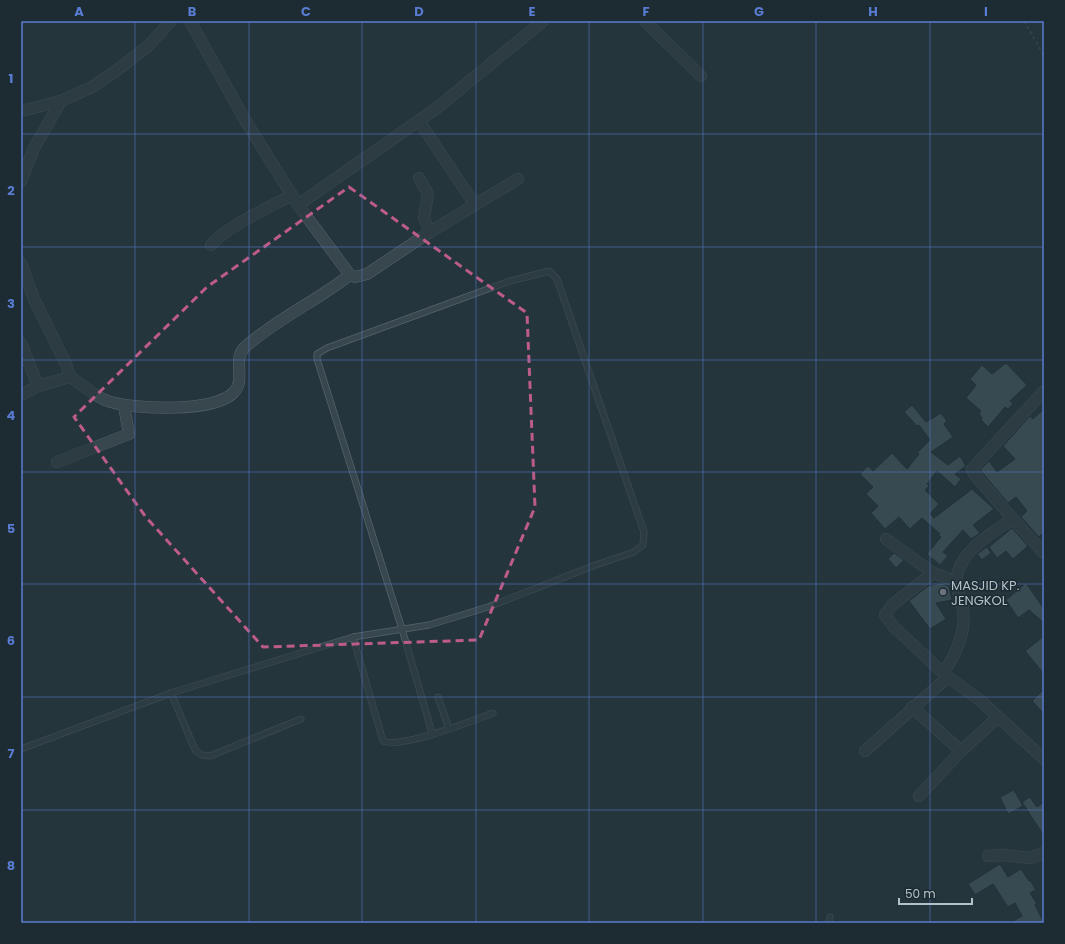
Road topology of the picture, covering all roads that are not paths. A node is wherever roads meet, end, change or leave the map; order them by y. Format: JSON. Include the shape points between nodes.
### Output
{"nodes":[{"id":1,"x":172,"y":21,"type":"edge"},
{"id":2,"x":190,"y":21,"type":"edge"},
{"id":3,"x":543,"y":21,"type":"edge"},
{"id":4,"x":644,"y":21,"type":"edge"},
{"id":5,"x":701,"y":76,"type":"dead end"},
{"id":6,"x":61,"y":101,"type":"junction"},
{"id":7,"x":21,"y":111,"type":"edge"},
{"id":8,"x":419,"y":121,"type":"junction"},
{"id":9,"x":419,"y":178,"type":"dead end"},
{"id":10,"x":518,"y":179,"type":"dead end"},
{"id":11,"x":21,"y":181,"type":"edge"},
{"id":12,"x":292,"y":195,"type":"junction"},
{"id":13,"x":298,"y":205,"type":"junction"},
{"id":14,"x":475,"y":205,"type":"junction"},
{"id":15,"x":430,"y":232,"type":"junction"},
{"id":16,"x":211,"y":245,"type":"dead end"},
{"id":17,"x":21,"y":263,"type":"edge"},
{"id":18,"x":350,"y":276,"type":"junction"},
{"id":19,"x":21,"y":343,"type":"edge"},
{"id":20,"x":70,"y":377,"type":"junction"},
{"id":21,"x":38,"y":386,"type":"junction"},
{"id":22,"x":1044,"y":391,"type":"edge"},
{"id":23,"x":21,"y":395,"type":"edge"},
{"id":24,"x":124,"y":406,"type":"junction"},
{"id":25,"x":56,"y":462,"type":"dead end"},
{"id":26,"x":1013,"y":519,"type":"junction"},
{"id":27,"x":886,"y":538,"type":"dead end"},
{"id":28,"x":1044,"y":553,"type":"edge"},
{"id":29,"x":933,"y":573,"type":"junction"},
{"id":30,"x":955,"y":581,"type":"junction"},
{"id":31,"x":402,"y":629,"type":"junction"},
{"id":32,"x":353,"y":637,"type":"junction"},
{"id":33,"x":945,"y":675,"type":"junction"},
{"id":34,"x":171,"y":693,"type":"junction"},
{"id":35,"x":438,"y":697,"type":"dead end"},
{"id":36,"x":912,"y":708,"type":"junction"},
{"id":37,"x":493,"y":713,"type":"dead end"},
{"id":38,"x":998,"y":718,"type":"junction"},
{"id":39,"x":301,"y":719,"type":"dead end"},
{"id":40,"x":449,"y":729,"type":"junction"},
{"id":41,"x":432,"y":733,"type":"junction"},
{"id":42,"x":21,"y":749,"type":"edge"},
{"id":43,"x":865,"y":751,"type":"dead end"},
{"id":44,"x":961,"y":751,"type":"junction"},
{"id":45,"x":1044,"y":759,"type":"edge"},
{"id":46,"x":919,"y":796,"type":"dead end"},
{"id":47,"x":1044,"y":853,"type":"edge"},
{"id":48,"x":988,"y":856,"type":"dead end"}],
"edges":[{"from":1,"to":6,"type":"street","via":[[148,46],[116,71],[92,87]]},
{"from":2,"to":12,"type":"street","via":[[245,120]]},
{"from":3,"to":8,"type":"street"},
{"from":4,"to":5,"type":"street"},
{"from":6,"to":7,"type":"street"},
{"from":6,"to":11,"type":"street","via":[[34,148]]},
{"from":8,"to":13,"type":"street"},
{"from":8,"to":14,"type":"street"},
{"from":9,"to":15,"type":"street","via":[[428,194],[424,218]]},
{"from":10,"to":14,"type":"street"},
{"from":12,"to":13,"type":"street"},
{"from":12,"to":16,"type":"street","via":[[229,230]]},
{"from":13,"to":18,"type":"street"},
{"from":14,"to":15,"type":"street"},
{"from":15,"to":18,"type":"street","via":[[367,274]]},
{"from":17,"to":20,"type":"street"},
{"from":18,"to":24,"type":"street","via":[[242,350],[240,383],[234,394],[220,401],[199,405],[164,408]]},
{"from":19,"to":21,"type":"street"},
{"from":20,"to":21,"type":"street"},
{"from":20,"to":24,"type":"street","via":[[104,400]]},
{"from":21,"to":23,"type":"street"},
{"from":22,"to":26,"type":"street","via":[[972,469]]},
{"from":24,"to":25,"type":"street","via":[[129,434]]},
{"from":26,"to":28,"type":"street"},
{"from":26,"to":30,"type":"street","via":[[970,551]]},
{"from":27,"to":29,"type":"street"},
{"from":29,"to":30,"type":"street"},
{"from":29,"to":33,"type":"street","via":[[892,605],[885,615],[894,627]]},
{"from":30,"to":33,"type":"street","via":[[963,607],[961,641]]},
{"from":31,"to":31,"type":"lane","via":[[317,354],[327,348],[507,282],[549,272],[558,279],[644,532],[643,545],[634,552],[488,607],[429,625]]},
{"from":31,"to":32,"type":"lane"},
{"from":31,"to":41,"type":"lane"},
{"from":32,"to":34,"type":"lane"},
{"from":32,"to":41,"type":"lane","via":[[383,741],[398,743]]},
{"from":33,"to":36,"type":"street"},
{"from":33,"to":38,"type":"street","via":[[982,702]]},
{"from":34,"to":39,"type":"lane","via":[[195,750],[202,755],[210,756]]},
{"from":34,"to":42,"type":"lane"},
{"from":35,"to":40,"type":"lane"},
{"from":36,"to":43,"type":"street"},
{"from":36,"to":44,"type":"street"},
{"from":37,"to":40,"type":"lane"},
{"from":38,"to":44,"type":"street"},
{"from":38,"to":45,"type":"street"},
{"from":40,"to":41,"type":"lane"},
{"from":44,"to":46,"type":"street"},
{"from":47,"to":48,"type":"street","via":[[1030,858]]}]}
